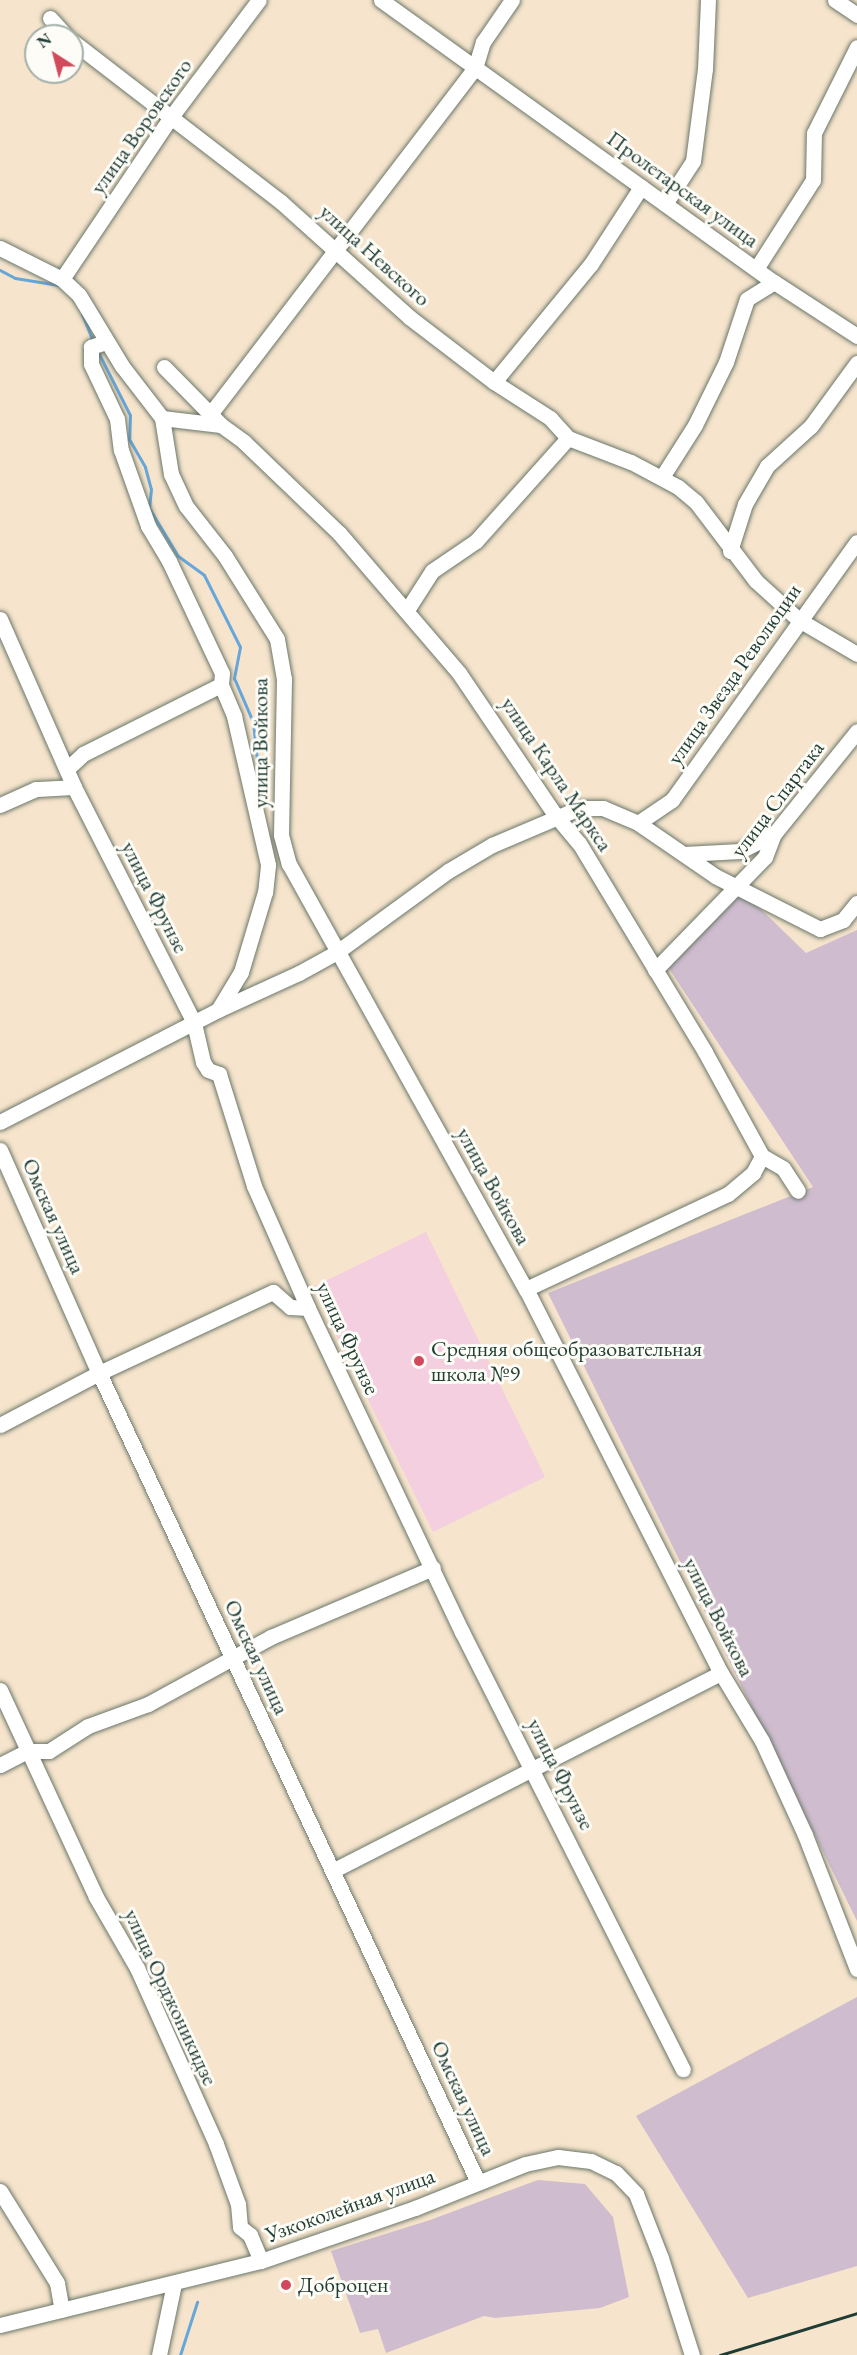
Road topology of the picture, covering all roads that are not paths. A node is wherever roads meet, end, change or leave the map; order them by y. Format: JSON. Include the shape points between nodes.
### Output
{"nodes":[{"id":1,"x":259,"y":0,"type":"edge"},
{"id":2,"x":381,"y":0,"type":"edge"},
{"id":3,"x":512,"y":0,"type":"edge"},
{"id":4,"x":708,"y":0,"type":"edge"},
{"id":5,"x":836,"y":0,"type":"edge"},
{"id":6,"x":857,"y":15,"type":"edge"},
{"id":7,"x":50,"y":18,"type":"dead end"},
{"id":8,"x":55,"y":24,"type":"edge"},
{"id":9,"x":857,"y":47,"type":"edge"},
{"id":10,"x":84,"y":50,"type":"edge"},
{"id":11,"x":475,"y":68,"type":"junction"},
{"id":12,"x":171,"y":117,"type":"junction"},
{"id":13,"x":641,"y":187,"type":"junction"},
{"id":14,"x":665,"y":204,"type":"junction"},
{"id":15,"x":0,"y":248,"type":"edge"},
{"id":16,"x":337,"y":249,"type":"junction"},
{"id":17,"x":756,"y":269,"type":"junction"},
{"id":18,"x":62,"y":279,"type":"junction"},
{"id":19,"x":774,"y":282,"type":"junction"},
{"id":20,"x":857,"y":336,"type":"edge"},
{"id":21,"x":100,"y":344,"type":"junction"},
{"id":22,"x":857,"y":363,"type":"edge"},
{"id":23,"x":164,"y":367,"type":"dead end"},
{"id":24,"x":494,"y":382,"type":"junction"},
{"id":25,"x":162,"y":418,"type":"junction"},
{"id":26,"x":216,"y":419,"type":"junction"},
{"id":27,"x":568,"y":438,"type":"junction"},
{"id":28,"x":662,"y":477,"type":"junction"},
{"id":29,"x":857,"y":542,"type":"edge"},
{"id":30,"x":730,"y":551,"type":"junction"},
{"id":31,"x":407,"y":610,"type":"junction"},
{"id":32,"x":0,"y":619,"type":"edge"},
{"id":33,"x":799,"y":620,"type":"junction"},
{"id":34,"x":857,"y":654,"type":"edge"},
{"id":35,"x":221,"y":685,"type":"junction"},
{"id":36,"x":857,"y":731,"type":"edge"},
{"id":37,"x":68,"y":769,"type":"junction"},
{"id":38,"x":74,"y":787,"type":"junction"},
{"id":39,"x":0,"y":805,"type":"edge"},
{"id":40,"x":556,"y":816,"type":"junction"},
{"id":41,"x":638,"y":823,"type":"junction"},
{"id":42,"x":774,"y":834,"type":"junction"},
{"id":43,"x":684,"y":854,"type":"junction"},
{"id":44,"x":737,"y":885,"type":"junction"},
{"id":45,"x":857,"y":903,"type":"edge"},
{"id":46,"x":337,"y":952,"type":"junction"},
{"id":47,"x":655,"y":970,"type":"junction"},
{"id":48,"x":218,"y":1010,"type":"junction"},
{"id":49,"x":194,"y":1023,"type":"junction"},
{"id":50,"x":0,"y":1122,"type":"edge"},
{"id":51,"x":0,"y":1150,"type":"edge"},
{"id":52,"x":762,"y":1156,"type":"junction"},
{"id":53,"x":798,"y":1191,"type":"dead end"},
{"id":54,"x":526,"y":1289,"type":"junction"},
{"id":55,"x":308,"y":1308,"type":"junction"},
{"id":56,"x":99,"y":1373,"type":"junction"},
{"id":57,"x":0,"y":1425,"type":"edge"},
{"id":58,"x":433,"y":1568,"type":"junction"},
{"id":59,"x":233,"y":1660,"type":"junction"},
{"id":60,"x":721,"y":1673,"type":"junction"},
{"id":61,"x":0,"y":1690,"type":"edge"},
{"id":62,"x":28,"y":1751,"type":"junction"},
{"id":63,"x":0,"y":1765,"type":"edge"},
{"id":64,"x":535,"y":1770,"type":"junction"},
{"id":65,"x":334,"y":1870,"type":"junction"},
{"id":66,"x":857,"y":1969,"type":"edge"},
{"id":67,"x":683,"y":2069,"type":"dead end"},
{"id":68,"x":478,"y":2182,"type":"junction"},
{"id":69,"x":0,"y":2191,"type":"edge"},
{"id":70,"x":261,"y":2261,"type":"junction"},
{"id":71,"x":174,"y":2284,"type":"junction"},
{"id":72,"x":62,"y":2310,"type":"junction"},
{"id":73,"x":0,"y":2325,"type":"edge"},
{"id":74,"x":159,"y":2355,"type":"edge"},
{"id":75,"x":692,"y":2355,"type":"edge"}],
"edges":[{"from":1,"to":12,"type":"street","name":"улица Воровского"},
{"from":2,"to":11,"type":"street","name":"Пролетарская улица"},
{"from":3,"to":11,"type":"street","via":[[483,42]]},
{"from":4,"to":14,"type":"street","via":[[705,69],[693,161]]},
{"from":5,"to":6,"type":"street"},
{"from":7,"to":8,"type":"street"},
{"from":9,"to":17,"type":"street","via":[[814,133],[813,180]]},
{"from":10,"to":12,"type":"street","name":"улица Невского"},
{"from":11,"to":13,"type":"street","name":"Пролетарская улица"},
{"from":11,"to":16,"type":"street"},
{"from":12,"to":16,"type":"street","name":"улица Невского"},
{"from":12,"to":18,"type":"street","name":"улица Воровского"},
{"from":13,"to":14,"type":"street","name":"Пролетарская улица"},
{"from":13,"to":24,"type":"street","via":[[591,264]]},
{"from":14,"to":17,"type":"street","name":"Пролетарская улица"},
{"from":15,"to":18,"type":"street"},
{"from":16,"to":24,"type":"street","name":"улица Невского","via":[[409,317]]},
{"from":16,"to":26,"type":"street"},
{"from":17,"to":19,"type":"street","name":"Пролетарская улица"},
{"from":18,"to":21,"type":"street","via":[[79,295]]},
{"from":19,"to":20,"type":"street","name":"Пролетарская улица"},
{"from":19,"to":28,"type":"street","via":[[747,299],[726,362],[695,425]]},
{"from":21,"to":25,"type":"street"},
{"from":21,"to":35,"type":"street","name":"улица Войкова","via":[[92,364],[117,419],[121,450],[148,526],[196,614],[222,673]]},
{"from":22,"to":30,"type":"street","via":[[811,426],[767,466],[745,504]]},
{"from":23,"to":26,"type":"street","name":"улица Карла Маркса"},
{"from":24,"to":27,"type":"street","name":"улица Невского","via":[[550,418]]},
{"from":25,"to":26,"type":"street"},
{"from":25,"to":46,"type":"street","name":"улица Войкова","via":[[171,474],[186,506],[225,556],[277,639],[284,679],[281,835],[289,864]]},
{"from":26,"to":31,"type":"street","name":"улица Карла Маркса","via":[[339,533]]},
{"from":27,"to":28,"type":"street","name":"улица Невского"},
{"from":27,"to":31,"type":"street","via":[[476,541],[432,571]]},
{"from":28,"to":30,"type":"street","name":"улица Невского","via":[[696,502]]},
{"from":29,"to":33,"type":"street","name":"улица Звезда Революции"},
{"from":30,"to":33,"type":"street","name":"улица Невского"},
{"from":31,"to":40,"type":"street","name":"улица Карла Маркса","via":[[493,720]]},
{"from":32,"to":37,"type":"street","name":"улица Фрунзе"},
{"from":33,"to":34,"type":"street","name":"улица Невского"},
{"from":33,"to":41,"type":"street","name":"улица Звезда Революции","via":[[672,800]]},
{"from":35,"to":37,"type":"street","via":[[83,754]]},
{"from":35,"to":48,"type":"street","name":"улица Войкова","via":[[234,716],[268,865],[265,892],[242,972]]},
{"from":36,"to":42,"type":"street","name":"улица Спартака"},
{"from":37,"to":38,"type":"street","name":"улица Фрунзе"},
{"from":38,"to":39,"type":"street","via":[[36,789]]},
{"from":38,"to":49,"type":"street","name":"улица Фрунзе"},
{"from":40,"to":41,"type":"street","via":[[579,808],[603,808]]},
{"from":40,"to":46,"type":"street","via":[[448,871]]},
{"from":40,"to":47,"type":"street","name":"улица Карла Маркса","via":[[579,843]]},
{"from":41,"to":43,"type":"street"},
{"from":42,"to":43,"type":"street","via":[[740,850]]},
{"from":42,"to":44,"type":"street","name":"улица Спартака","via":[[765,857]]},
{"from":43,"to":44,"type":"street"},
{"from":44,"to":45,"type":"street","via":[[820,929],[843,920]]},
{"from":44,"to":47,"type":"street","name":"улица Спартака"},
{"from":46,"to":48,"type":"street"},
{"from":46,"to":54,"type":"street","name":"улица Войкова"},
{"from":47,"to":52,"type":"street","name":"улица Карла Маркса"},
{"from":48,"to":49,"type":"street"},
{"from":49,"to":50,"type":"street"},
{"from":49,"to":55,"type":"street","name":"улица Фрунзе","via":[[203,1062],[208,1070],[219,1074],[254,1186]]},
{"from":51,"to":56,"type":"street","name":"Омская улица"},
{"from":52,"to":53,"type":"street","name":"улица Карла Маркса","via":[[783,1168]]},
{"from":52,"to":54,"type":"street","via":[[753,1173],[728,1194]]},
{"from":54,"to":60,"type":"street","name":"улица Войкова"},
{"from":55,"to":56,"type":"street","via":[[290,1307],[273,1292]]},
{"from":55,"to":58,"type":"street","name":"улица Фрунзе"},
{"from":56,"to":57,"type":"street"},
{"from":56,"to":59,"type":"street","name":"Омская улица"},
{"from":58,"to":59,"type":"street","via":[[271,1637]]},
{"from":58,"to":64,"type":"street","name":"улица Фрунзе"},
{"from":59,"to":62,"type":"street","via":[[148,1704],[88,1726],[49,1751]]},
{"from":59,"to":65,"type":"street","name":"Омская улица"},
{"from":60,"to":64,"type":"street"},
{"from":60,"to":66,"type":"street","name":"улица Войкова","via":[[762,1742],[806,1835]]},
{"from":61,"to":62,"type":"street","name":"улица Орджоникидзе"},
{"from":62,"to":63,"type":"street"},
{"from":62,"to":70,"type":"street","name":"улица Орджоникидзе","via":[[96,1897],[137,1968],[216,2144],[238,2204],[240,2227],[250,2235]]},
{"from":64,"to":65,"type":"street"},
{"from":64,"to":67,"type":"street","name":"улица Фрунзе"},
{"from":65,"to":68,"type":"street","name":"Омская улица"},
{"from":68,"to":70,"type":"street","name":"Узкоколейная улица"},
{"from":68,"to":75,"type":"street","name":"Узкоколейная улица","via":[[525,2163],[558,2157],[591,2161],[616,2173],[636,2194]]},
{"from":69,"to":72,"type":"street","via":[[57,2283]]},
{"from":70,"to":71,"type":"street","name":"Узкоколейная улица"},
{"from":71,"to":72,"type":"street","name":"Узкоколейная улица"},
{"from":71,"to":74,"type":"street"},
{"from":72,"to":73,"type":"street","name":"Узкоколейная улица"}]}
